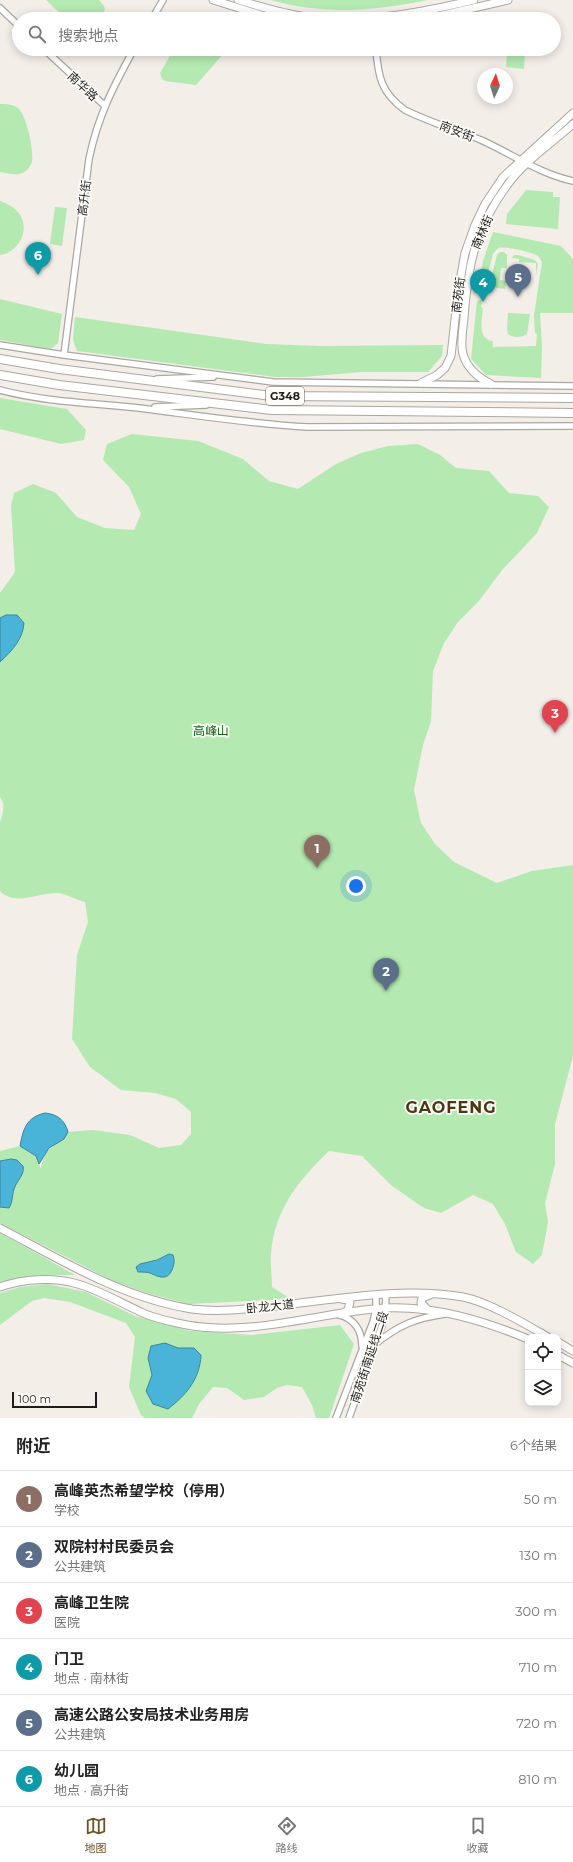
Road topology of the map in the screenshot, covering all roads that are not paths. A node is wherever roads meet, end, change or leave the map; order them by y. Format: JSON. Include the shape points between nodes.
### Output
{"nodes":[{"id":1,"x":163,"y":0,"type":"edge"},
{"id":2,"x":213,"y":0,"type":"edge"},
{"id":3,"x":238,"y":0,"type":"edge"},
{"id":4,"x":474,"y":0,"type":"edge"},
{"id":5,"x":508,"y":0,"type":"edge"},
{"id":6,"x":0,"y":8,"type":"edge"},
{"id":7,"x":156,"y":12,"type":"edge"},
{"id":8,"x":252,"y":12,"type":"edge"},
{"id":9,"x":280,"y":12,"type":"edge"},
{"id":10,"x":421,"y":12,"type":"edge"},
{"id":11,"x":456,"y":12,"type":"edge"},
{"id":12,"x":12,"y":19,"type":"edge"},
{"id":13,"x":51,"y":56,"type":"edge"},
{"id":14,"x":130,"y":56,"type":"edge"},
{"id":15,"x":377,"y":56,"type":"edge"},
{"id":16,"x":104,"y":106,"type":"junction"},
{"id":17,"x":573,"y":113,"type":"edge"},
{"id":18,"x":573,"y":124,"type":"edge"},
{"id":19,"x":520,"y":160,"type":"junction"},
{"id":20,"x":528,"y":164,"type":"junction"},
{"id":21,"x":573,"y":181,"type":"edge"},
{"id":22,"x":0,"y":345,"type":"edge"},
{"id":23,"x":64,"y":355,"type":"junction"},
{"id":24,"x":0,"y":359,"type":"edge"},
{"id":25,"x":0,"y":375,"type":"edge"},
{"id":26,"x":229,"y":377,"type":"junction"},
{"id":27,"x":145,"y":379,"type":"junction"},
{"id":28,"x":421,"y":383,"type":"junction"},
{"id":29,"x":491,"y":384,"type":"junction"},
{"id":30,"x":573,"y":386,"type":"edge"},
{"id":31,"x":1,"y":390,"type":"edge"},
{"id":32,"x":573,"y":398,"type":"edge"},
{"id":33,"x":228,"y":404,"type":"junction"},
{"id":34,"x":138,"y":408,"type":"junction"},
{"id":35,"x":573,"y":413,"type":"edge"},
{"id":36,"x":573,"y":426,"type":"edge"},
{"id":37,"x":0,"y":1228,"type":"edge"},
{"id":38,"x":0,"y":1287,"type":"edge"},
{"id":39,"x":386,"y":1294,"type":"junction"},
{"id":40,"x":432,"y":1294,"type":"junction"},
{"id":41,"x":376,"y":1295,"type":"junction"},
{"id":42,"x":338,"y":1298,"type":"junction"},
{"id":43,"x":386,"y":1308,"type":"junction"},
{"id":44,"x":376,"y":1309,"type":"junction"},
{"id":45,"x":429,"y":1310,"type":"junction"},
{"id":46,"x":339,"y":1314,"type":"junction"},
{"id":47,"x":451,"y":1314,"type":"junction"},
{"id":48,"x":542,"y":1334,"type":"edge"},
{"id":49,"x":525,"y":1338,"type":"edge"},
{"id":50,"x":375,"y":1344,"type":"junction"},
{"id":51,"x":561,"y":1344,"type":"edge"},
{"id":52,"x":573,"y":1350,"type":"edge"},
{"id":53,"x":362,"y":1351,"type":"junction"},
{"id":54,"x":561,"y":1357,"type":"edge"},
{"id":55,"x":573,"y":1363,"type":"edge"},
{"id":56,"x":336,"y":1418,"type":"edge"},
{"id":57,"x":349,"y":1418,"type":"edge"}],
"edges":[{"from":1,"to":7,"type":"street"},
{"from":2,"to":8,"type":"main road"},
{"from":3,"to":9,"type":"main road"},
{"from":4,"to":10,"type":"main road"},
{"from":5,"to":11,"type":"main road"},
{"from":6,"to":12,"type":"street"},
{"from":13,"to":16,"type":"street","name":"南华路"},
{"from":14,"to":16,"type":"street","name":"高升街"},
{"from":15,"to":19,"type":"street","name":"南安街","via":[[379,76],[384,89],[395,103],[411,113],[481,140]]},
{"from":16,"to":23,"type":"street","name":"高升街","via":[[89,159]]},
{"from":17,"to":19,"type":"main road"},
{"from":18,"to":20,"type":"main road","name":"南林街"},
{"from":19,"to":20,"type":"street","name":"南安街"},
{"from":19,"to":28,"type":"main road","name":"南苑街","via":[[503,177],[485,204],[468,242],[459,286],[451,356],[445,368]]},
{"from":20,"to":21,"type":"street","name":"南安街","via":[[556,177]]},
{"from":20,"to":29,"type":"main road","name":"南林街","via":[[508,183],[492,208],[479,234],[468,274],[463,354],[473,372]]},
{"from":22,"to":23,"type":"street"},
{"from":23,"to":26,"type":"street"},
{"from":24,"to":27,"type":"highway","number":"G348"},
{"from":25,"to":33,"type":"highway","number":"G348","via":[[59,385]]},
{"from":26,"to":27,"type":"street"},
{"from":26,"to":28,"type":"street","via":[[272,382]]},
{"from":27,"to":32,"type":"highway","number":"G348","via":[[272,396]]},
{"from":28,"to":29,"type":"street"},
{"from":29,"to":30,"type":"street"},
{"from":31,"to":34,"type":"street"},
{"from":33,"to":34,"type":"street"},
{"from":33,"to":35,"type":"highway","number":"G348","via":[[307,412]]},
{"from":34,"to":36,"type":"street","via":[[268,425],[308,427]]},
{"from":37,"to":42,"type":"main road","name":"卧龙大道","via":[[109,1285],[151,1300],[223,1311]]},
{"from":38,"to":46,"type":"main road","name":"卧龙大道","via":[[15,1282],[46,1280],[74,1283],[145,1314],[188,1325],[249,1327]]},
{"from":39,"to":40,"type":"main road","name":"卧龙大道"},
{"from":39,"to":41,"type":"main road","name":"卧龙大道"},
{"from":39,"to":43,"type":"street","name":"南苑街南延线二段"},
{"from":40,"to":45,"type":"main road","via":[[422,1298],[421,1303]]},
{"from":40,"to":48,"type":"main road","name":"卧龙大道","via":[[465,1297],[494,1308]]},
{"from":41,"to":42,"type":"main road","name":"卧龙大道"},
{"from":41,"to":44,"type":"street","name":"南苑街南延线二段"},
{"from":42,"to":46,"type":"main road","via":[[350,1302],[348,1310]]},
{"from":43,"to":44,"type":"main road","name":"卧龙大道"},
{"from":43,"to":45,"type":"main road","name":"卧龙大道"},
{"from":43,"to":50,"type":"street","name":"南苑街南延线二段"},
{"from":44,"to":46,"type":"main road","name":"卧龙大道"},
{"from":44,"to":53,"type":"street","name":"南苑街南延线二段"},
{"from":45,"to":47,"type":"main road","name":"卧龙大道"},
{"from":46,"to":53,"type":"street","via":[[359,1329]]},
{"from":47,"to":49,"type":"main road","name":"卧龙大道","via":[[489,1323]]},
{"from":47,"to":50,"type":"street","via":[[415,1320],[401,1326]]},
{"from":50,"to":57,"type":"street","name":"南苑街南延线二段"},
{"from":51,"to":52,"type":"main road"},
{"from":53,"to":56,"type":"street","name":"南苑街南延线二段"},
{"from":54,"to":55,"type":"main road"}]}
